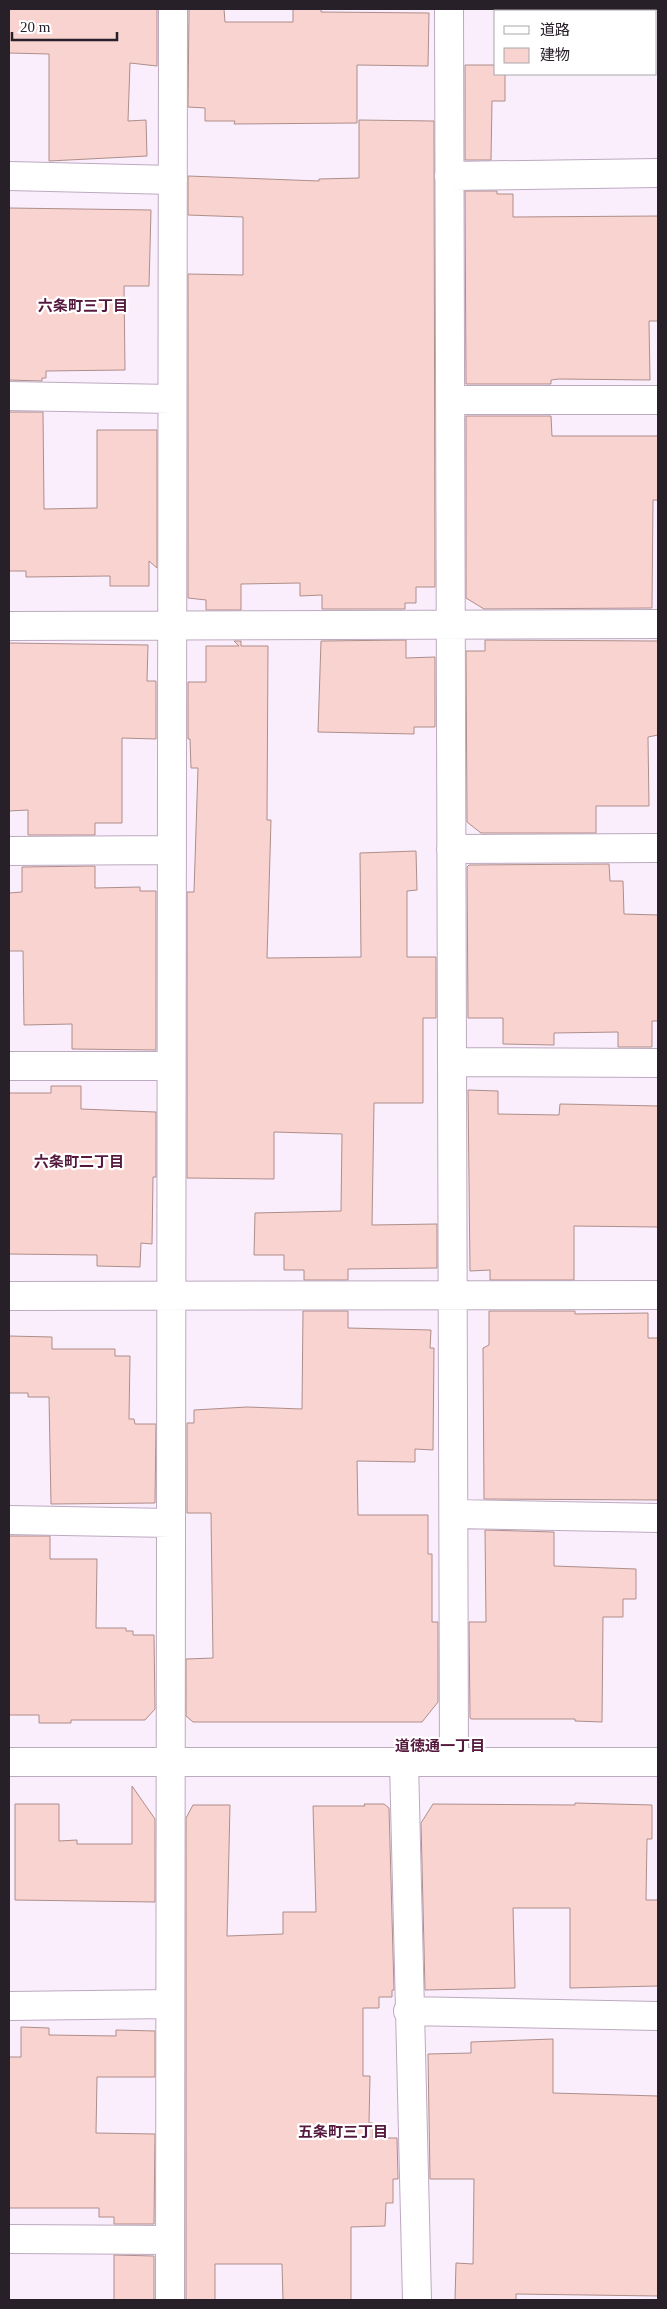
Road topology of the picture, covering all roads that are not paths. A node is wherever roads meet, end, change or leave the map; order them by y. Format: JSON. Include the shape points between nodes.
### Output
{"nodes":[{"id":1,"x":173,"y":9,"type":"edge"},
{"id":2,"x":449,"y":9,"type":"edge"},
{"id":3,"x":658,"y":173,"type":"edge"},
{"id":4,"x":9,"y":176,"type":"edge"},
{"id":5,"x":449,"y":176,"type":"junction"},
{"id":6,"x":173,"y":180,"type":"junction"},
{"id":7,"x":9,"y":396,"type":"edge"},
{"id":8,"x":172,"y":398,"type":"junction"},
{"id":9,"x":450,"y":400,"type":"junction"},
{"id":10,"x":658,"y":400,"type":"edge"},
{"id":11,"x":658,"y":624,"type":"edge"},
{"id":12,"x":172,"y":625,"type":"junction"},
{"id":13,"x":451,"y":625,"type":"junction"},
{"id":14,"x":9,"y":626,"type":"edge"},
{"id":15,"x":658,"y":848,"type":"edge"},
{"id":16,"x":451,"y":849,"type":"junction"},
{"id":17,"x":172,"y":850,"type":"junction"},
{"id":18,"x":9,"y":851,"type":"edge"},
{"id":19,"x":452,"y":1062,"type":"junction"},
{"id":20,"x":658,"y":1063,"type":"edge"},
{"id":21,"x":9,"y":1066,"type":"edge"},
{"id":22,"x":171,"y":1066,"type":"junction"},
{"id":23,"x":453,"y":1295,"type":"junction"},
{"id":24,"x":658,"y":1295,"type":"edge"},
{"id":25,"x":9,"y":1296,"type":"edge"},
{"id":26,"x":171,"y":1296,"type":"junction"},
{"id":27,"x":454,"y":1514,"type":"junction"},
{"id":28,"x":658,"y":1518,"type":"edge"},
{"id":29,"x":9,"y":1520,"type":"edge"},
{"id":30,"x":170,"y":1523,"type":"junction"},
{"id":31,"x":9,"y":1762,"type":"edge"},
{"id":32,"x":170,"y":1762,"type":"junction"},
{"id":33,"x":404,"y":1762,"type":"junction"},
{"id":34,"x":454,"y":1762,"type":"junction"},
{"id":35,"x":658,"y":1762,"type":"edge"},
{"id":36,"x":170,"y":2004,"type":"junction"},
{"id":37,"x":9,"y":2006,"type":"edge"},
{"id":38,"x":408,"y":2011,"type":"junction"},
{"id":39,"x":658,"y":2016,"type":"edge"},
{"id":40,"x":9,"y":2239,"type":"edge"},
{"id":41,"x":170,"y":2240,"type":"junction"},
{"id":42,"x":170,"y":2300,"type":"edge"},
{"id":43,"x":417,"y":2300,"type":"edge"}],
"edges":[{"from":1,"to":6,"type":"street"},
{"from":2,"to":5,"type":"street"},
{"from":3,"to":5,"type":"street"},
{"from":4,"to":6,"type":"street"},
{"from":5,"to":9,"type":"street"},
{"from":6,"to":8,"type":"street"},
{"from":7,"to":8,"type":"street"},
{"from":8,"to":12,"type":"street"},
{"from":9,"to":10,"type":"street"},
{"from":9,"to":13,"type":"street"},
{"from":11,"to":13,"type":"street"},
{"from":12,"to":13,"type":"street"},
{"from":12,"to":14,"type":"street"},
{"from":12,"to":17,"type":"street"},
{"from":13,"to":16,"type":"street"},
{"from":15,"to":16,"type":"street"},
{"from":16,"to":19,"type":"street"},
{"from":17,"to":18,"type":"street"},
{"from":17,"to":22,"type":"street"},
{"from":19,"to":20,"type":"street"},
{"from":19,"to":23,"type":"street"},
{"from":21,"to":22,"type":"street"},
{"from":22,"to":26,"type":"street"},
{"from":23,"to":24,"type":"street"},
{"from":23,"to":26,"type":"street"},
{"from":23,"to":27,"type":"street"},
{"from":25,"to":26,"type":"street"},
{"from":26,"to":30,"type":"street"},
{"from":27,"to":28,"type":"street"},
{"from":27,"to":34,"type":"street"},
{"from":29,"to":30,"type":"street"},
{"from":30,"to":32,"type":"street"},
{"from":31,"to":32,"type":"street"},
{"from":32,"to":33,"type":"street"},
{"from":32,"to":36,"type":"street"},
{"from":33,"to":34,"type":"street"},
{"from":33,"to":38,"type":"street"},
{"from":34,"to":35,"type":"street"},
{"from":36,"to":37,"type":"street"},
{"from":36,"to":41,"type":"street"},
{"from":38,"to":39,"type":"street"},
{"from":38,"to":43,"type":"street"},
{"from":40,"to":41,"type":"street"},
{"from":41,"to":42,"type":"street"}]}
